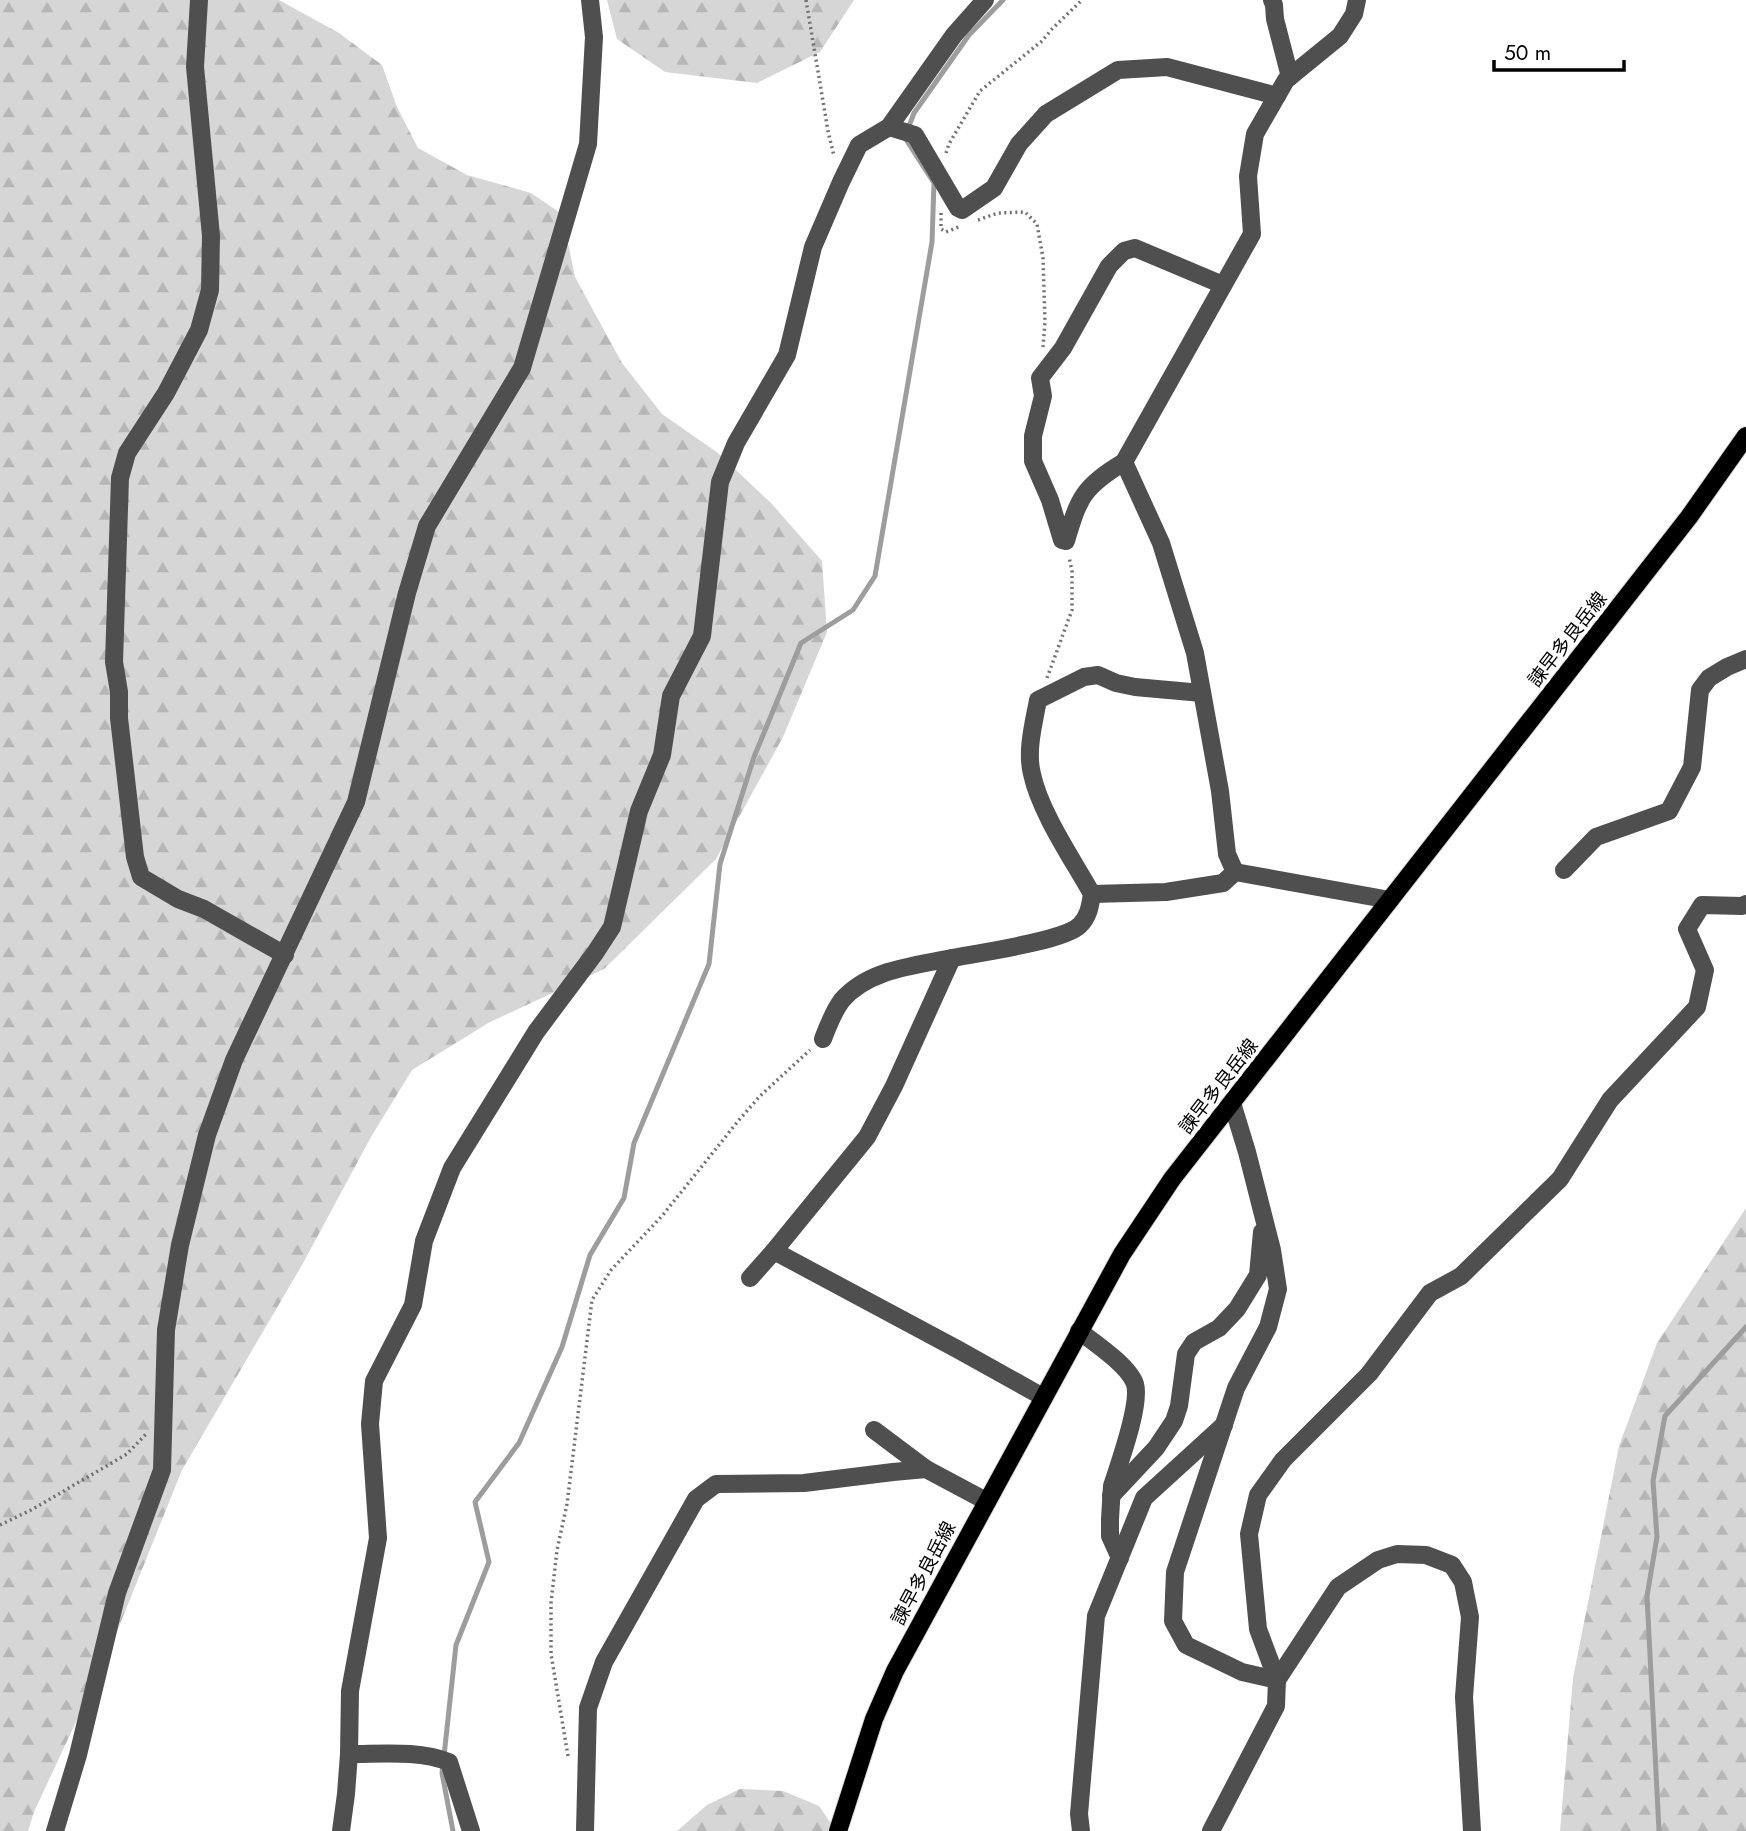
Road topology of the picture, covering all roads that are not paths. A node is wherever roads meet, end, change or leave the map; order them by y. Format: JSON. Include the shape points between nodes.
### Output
{"nodes":[{"id":1,"x":199,"y":0,"type":"edge"},
{"id":2,"x":590,"y":0,"type":"edge"},
{"id":3,"x":985,"y":0,"type":"edge"},
{"id":4,"x":1272,"y":0,"type":"edge"},
{"id":5,"x":1357,"y":0,"type":"edge"},
{"id":6,"x":1290,"y":77,"type":"junction"},
{"id":7,"x":1277,"y":96,"type":"junction"},
{"id":8,"x":893,"y":128,"type":"junction"},
{"id":9,"x":1223,"y":285,"type":"junction"},
{"id":10,"x":1746,"y":436,"type":"edge"},
{"id":11,"x":1124,"y":462,"type":"junction"},
{"id":12,"x":1746,"y":659,"type":"edge"},
{"id":13,"x":1202,"y":693,"type":"junction"},
{"id":14,"x":1563,"y":870,"type":"dead end"},
{"id":15,"x":1235,"y":873,"type":"junction"},
{"id":16,"x":1092,"y":894,"type":"junction"},
{"id":17,"x":1390,"y":900,"type":"junction"},
{"id":18,"x":1746,"y":904,"type":"edge"},
{"id":19,"x":285,"y":955,"type":"junction"},
{"id":20,"x":952,"y":958,"type":"junction"},
{"id":21,"x":823,"y":1039,"type":"road end"},
{"id":22,"x":1232,"y":1103,"type":"junction"},
{"id":23,"x":1264,"y":1216,"type":"junction"},
{"id":24,"x":774,"y":1251,"type":"junction"},
{"id":25,"x":750,"y":1278,"type":"dead end"},
{"id":26,"x":1079,"y":1331,"type":"junction"},
{"id":27,"x":1043,"y":1397,"type":"junction"},
{"id":28,"x":1224,"y":1424,"type":"junction"},
{"id":29,"x":874,"y":1430,"type":"dead end"},
{"id":30,"x":926,"y":1469,"type":"junction"},
{"id":31,"x":1111,"y":1496,"type":"junction"},
{"id":32,"x":986,"y":1501,"type":"junction"},
{"id":33,"x":1120,"y":1558,"type":"junction"},
{"id":34,"x":1277,"y":1680,"type":"junction"},
{"id":35,"x":349,"y":1754,"type":"junction"},
{"id":36,"x":55,"y":1831,"type":"edge"},
{"id":37,"x":341,"y":1831,"type":"edge"},
{"id":38,"x":471,"y":1831,"type":"edge"},
{"id":39,"x":585,"y":1831,"type":"edge"},
{"id":40,"x":838,"y":1831,"type":"edge"},
{"id":41,"x":1081,"y":1831,"type":"edge"},
{"id":42,"x":1211,"y":1831,"type":"edge"},
{"id":43,"x":1472,"y":1831,"type":"edge"}],
"edges":[{"from":1,"to":19,"type":"street","via":[[195,66],[211,236],[210,290],[199,330],[127,453],[120,478],[114,662],[119,718],[141,877]]},
{"from":2,"to":19,"type":"street","via":[[594,37],[587,144],[522,368],[427,526],[356,802]]},
{"from":3,"to":8,"type":"street","via":[[954,35]]},
{"from":4,"to":6,"type":"street"},
{"from":5,"to":6,"type":"street","via":[[1340,36]]},
{"from":6,"to":7,"type":"street"},
{"from":7,"to":8,"type":"street","via":[[1167,67],[1118,70],[1046,114],[1019,144],[993,188],[962,209],[915,135]]},
{"from":7,"to":9,"type":"street","via":[[1255,134],[1248,176],[1252,234]]},
{"from":8,"to":35,"type":"street","via":[[859,145],[813,247],[787,355],[736,443],[720,482],[702,636],[671,696],[662,755],[639,811],[612,927],[536,1032],[452,1168],[424,1241],[413,1306],[373,1381],[370,1424],[378,1538],[350,1690]]},
{"from":9,"to":11,"type":"street"},
{"from":9,"to":11,"type":"street","via":[[1135,248],[1124,251],[1109,266],[1041,379],[1043,396],[1033,436],[1033,461],[1062,540],[1066,541],[1085,491]]},
{"from":10,"to":17,"type":"main road","name":"諫早多良岳線","via":[[1689,517]]},
{"from":11,"to":13,"type":"street","via":[[1161,543],[1195,653]]},
{"from":12,"to":14,"type":"street","via":[[1709,678],[1700,690],[1692,767],[1669,811],[1596,837]]},
{"from":13,"to":15,"type":"street","via":[[1227,854]]},
{"from":13,"to":16,"type":"street","via":[[1135,687],[1098,675],[1084,677],[1038,700],[1031,734],[1031,773],[1056,831]]},
{"from":15,"to":16,"type":"street","via":[[1223,883],[1167,892]]},
{"from":15,"to":17,"type":"street"},
{"from":16,"to":20,"type":"street","via":[[1087,916],[1078,928],[1055,938]]},
{"from":17,"to":22,"type":"main road","name":"諫早多良岳線"},
{"from":18,"to":34,"type":"street","via":[[1702,905],[1687,929],[1705,970],[1698,1007],[1610,1100],[1560,1179],[1461,1276],[1430,1293],[1369,1374],[1283,1460],[1258,1495],[1250,1534],[1258,1629]]},
{"from":19,"to":36,"type":"street","via":[[234,1060],[207,1135],[180,1245],[166,1330],[162,1470],[117,1593]]},
{"from":20,"to":21,"type":"street","via":[[886,972],[860,983],[831,1016]]},
{"from":20,"to":24,"type":"street","via":[[867,1137]]},
{"from":22,"to":23,"type":"street"},
{"from":22,"to":26,"type":"main road","name":"諫早多良岳線","via":[[1172,1179],[1122,1254]]},
{"from":23,"to":28,"type":"street","via":[[1278,1289],[1268,1327],[1236,1388]]},
{"from":23,"to":31,"type":"street","via":[[1258,1275],[1237,1309],[1219,1328],[1194,1342],[1186,1354],[1174,1421],[1156,1448]]},
{"from":24,"to":25,"type":"street"},
{"from":24,"to":27,"type":"street"},
{"from":26,"to":27,"type":"main road","name":"諫早多良岳線"},
{"from":26,"to":31,"type":"street","via":[[1121,1364],[1135,1385],[1134,1413]]},
{"from":27,"to":32,"type":"main road","name":"諫早多良岳線"},
{"from":28,"to":33,"type":"street","via":[[1144,1498]]},
{"from":28,"to":34,"type":"street","via":[[1175,1572],[1173,1621],[1186,1644],[1242,1672]]},
{"from":29,"to":30,"type":"street"},
{"from":30,"to":32,"type":"street"},
{"from":30,"to":39,"type":"street","via":[[804,1483],[716,1484],[696,1499],[604,1662],[592,1696]]},
{"from":31,"to":33,"type":"street","via":[[1111,1536]]},
{"from":32,"to":40,"type":"main road","name":"諫早多良岳線","via":[[895,1671],[874,1719]]},
{"from":33,"to":41,"type":"street","via":[[1096,1616]]},
{"from":34,"to":42,"type":"street","via":[[1276,1706]]},
{"from":34,"to":43,"type":"street","via":[[1338,1587],[1378,1560],[1397,1554],[1426,1555],[1452,1565],[1463,1582],[1470,1617],[1464,1697]]},
{"from":35,"to":37,"type":"street"},
{"from":35,"to":38,"type":"street","via":[[442,1759]]}]}
